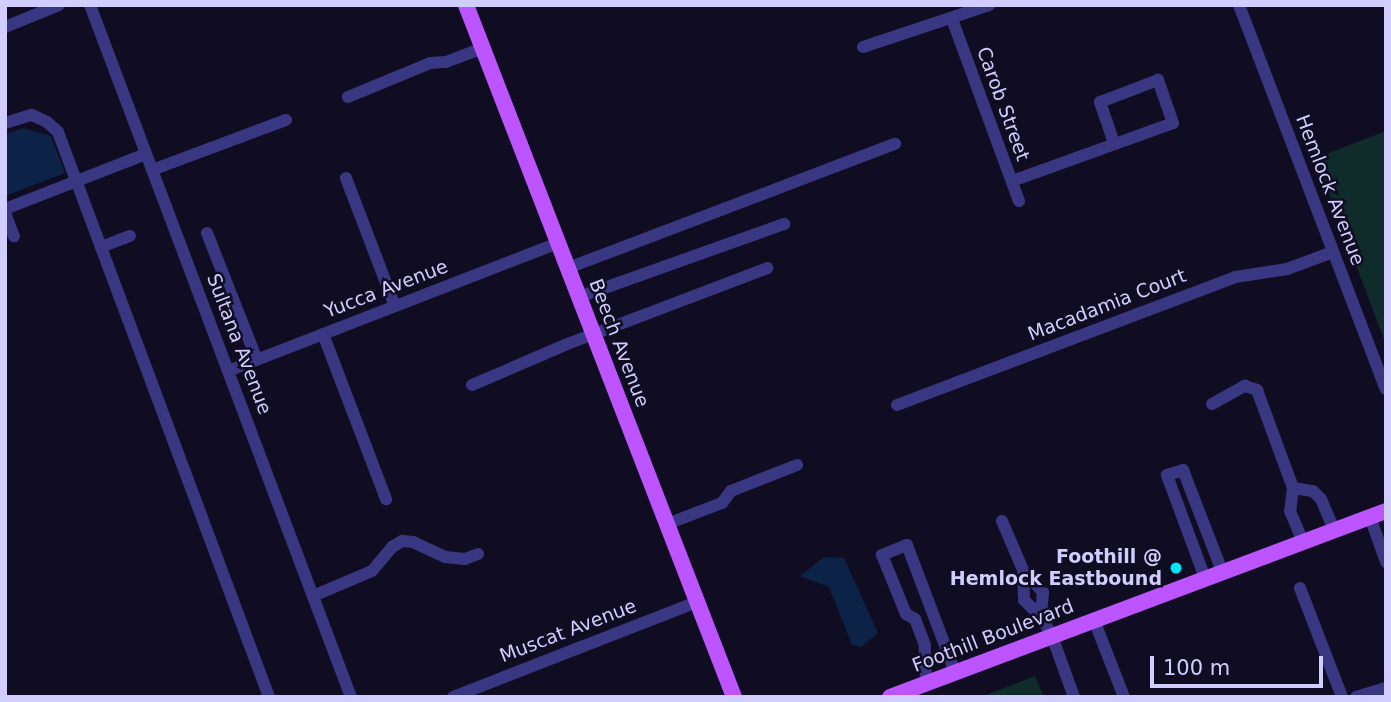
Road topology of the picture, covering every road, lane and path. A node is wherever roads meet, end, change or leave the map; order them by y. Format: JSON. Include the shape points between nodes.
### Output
{"nodes":[{"id":1,"x":59,"y":5,"type":"edge"},
{"id":2,"x":90,"y":5,"type":"edge"},
{"id":3,"x":466,"y":5,"type":"edge"},
{"id":4,"x":989,"y":5,"type":"edge"},
{"id":5,"x":1239,"y":5,"type":"edge"},
{"id":6,"x":952,"y":19,"type":"junction"},
{"id":7,"x":5,"y":27,"type":"edge"},
{"id":8,"x":863,"y":47,"type":"dead end"},
{"id":9,"x":482,"y":48,"type":"junction"},
{"id":10,"x":348,"y":97,"type":"dead end"},
{"id":11,"x":286,"y":120,"type":"dead end"},
{"id":12,"x":5,"y":123,"type":"edge"},
{"id":13,"x":1114,"y":143,"type":"junction"},
{"id":14,"x":895,"y":144,"type":"dead end"},
{"id":15,"x":146,"y":154,"type":"junction"},
{"id":16,"x":152,"y":170,"type":"junction"},
{"id":17,"x":346,"y":178,"type":"dead end"},
{"id":18,"x":1012,"y":181,"type":"junction"},
{"id":19,"x":76,"y":182,"type":"junction"},
{"id":20,"x":1019,"y":201,"type":"dead end"},
{"id":21,"x":5,"y":211,"type":"edge"},
{"id":22,"x":784,"y":224,"type":"dead end"},
{"id":23,"x":207,"y":233,"type":"dead end"},
{"id":24,"x":13,"y":236,"type":"dead end"},
{"id":25,"x":130,"y":236,"type":"dead end"},
{"id":26,"x":558,"y":243,"type":"junction"},
{"id":27,"x":101,"y":247,"type":"junction"},
{"id":28,"x":1333,"y":252,"type":"junction"},
{"id":29,"x":568,"y":268,"type":"junction"},
{"id":30,"x":767,"y":268,"type":"dead end"},
{"id":31,"x":579,"y":297,"type":"junction"},
{"id":32,"x":395,"y":306,"type":"junction"},
{"id":33,"x":323,"y":334,"type":"junction"},
{"id":34,"x":593,"y":334,"type":"junction"},
{"id":35,"x":257,"y":360,"type":"junction"},
{"id":36,"x":228,"y":371,"type":"junction"},
{"id":37,"x":472,"y":385,"type":"dead end"},
{"id":38,"x":1386,"y":389,"type":"edge"},
{"id":39,"x":1212,"y":404,"type":"dead end"},
{"id":40,"x":897,"y":405,"type":"dead end"},
{"id":41,"x":797,"y":465,"type":"dead end"},
{"id":42,"x":1293,"y":488,"type":"junction"},
{"id":43,"x":386,"y":499,"type":"dead end"},
{"id":44,"x":1386,"y":511,"type":"edge"},
{"id":45,"x":1370,"y":517,"type":"junction"},
{"id":46,"x":1002,"y":521,"type":"dead end"},
{"id":47,"x":667,"y":524,"type":"junction"},
{"id":48,"x":1334,"y":530,"type":"junction"},
{"id":49,"x":1303,"y":542,"type":"junction"},
{"id":50,"x":478,"y":554,"type":"dead end"},
{"id":51,"x":1386,"y":562,"type":"edge"},
{"id":52,"x":1023,"y":570,"type":"junction"},
{"id":53,"x":1222,"y":571,"type":"junction"},
{"id":54,"x":1205,"y":578,"type":"junction"},
{"id":55,"x":1300,"y":588,"type":"dead end"},
{"id":56,"x":313,"y":596,"type":"junction"},
{"id":57,"x":697,"y":602,"type":"junction"},
{"id":58,"x":1041,"y":617,"type":"junction"},
{"id":59,"x":1094,"y":620,"type":"junction"},
{"id":60,"x":1052,"y":636,"type":"junction"},
{"id":61,"x":955,"y":672,"type":"junction"},
{"id":62,"x":926,"y":683,"type":"junction"},
{"id":63,"x":1386,"y":688,"type":"edge"},
{"id":64,"x":1362,"y":696,"type":"edge"},
{"id":65,"x":269,"y":697,"type":"edge"},
{"id":66,"x":351,"y":697,"type":"edge"},
{"id":67,"x":453,"y":697,"type":"edge"},
{"id":68,"x":734,"y":697,"type":"edge"},
{"id":69,"x":890,"y":697,"type":"edge"},
{"id":70,"x":1074,"y":697,"type":"edge"},
{"id":71,"x":1124,"y":697,"type":"edge"},
{"id":72,"x":1342,"y":697,"type":"edge"}],
"edges":[{"from":1,"to":7,"type":"street"},
{"from":2,"to":15,"type":"street","name":"Sultana Avenue"},
{"from":3,"to":9,"type":"main road","name":"Beech Avenue"},
{"from":4,"to":6,"type":"street"},
{"from":5,"to":28,"type":"street","name":"Hemlock Avenue"},
{"from":6,"to":8,"type":"street"},
{"from":6,"to":18,"type":"street","name":"Carob Street"},
{"from":9,"to":10,"type":"street","via":[[430,63]]},
{"from":9,"to":26,"type":"main road","name":"Beech Avenue"},
{"from":11,"to":16,"type":"street"},
{"from":12,"to":19,"type":"street","via":[[32,116],[47,122],[58,132]]},
{"from":13,"to":13,"type":"street","via":[[1100,102],[1158,80],[1172,123]]},
{"from":13,"to":18,"type":"street"},
{"from":14,"to":29,"type":"street"},
{"from":15,"to":16,"type":"street","name":"Sultana Avenue"},
{"from":15,"to":19,"type":"street"},
{"from":16,"to":36,"type":"street","name":"Sultana Avenue"},
{"from":17,"to":32,"type":"street"},
{"from":18,"to":20,"type":"street","name":"Carob Street"},
{"from":19,"to":21,"type":"street"},
{"from":19,"to":27,"type":"street"},
{"from":21,"to":24,"type":"street"},
{"from":22,"to":31,"type":"street"},
{"from":23,"to":35,"type":"street"},
{"from":25,"to":27,"type":"street"},
{"from":26,"to":29,"type":"main road","name":"Beech Avenue"},
{"from":26,"to":32,"type":"street","name":"Yucca Avenue"},
{"from":27,"to":65,"type":"street"},
{"from":28,"to":38,"type":"street","name":"Hemlock Avenue"},
{"from":28,"to":40,"type":"street","name":"Macadamia Court","via":[[1287,269],[1235,277]]},
{"from":29,"to":31,"type":"main road","name":"Beech Avenue"},
{"from":30,"to":34,"type":"street"},
{"from":31,"to":34,"type":"main road","name":"Beech Avenue"},
{"from":32,"to":33,"type":"street","name":"Yucca Avenue"},
{"from":33,"to":35,"type":"street","name":"Yucca Avenue"},
{"from":33,"to":43,"type":"street"},
{"from":34,"to":37,"type":"street"},
{"from":34,"to":47,"type":"main road","name":"Beech Avenue"},
{"from":35,"to":36,"type":"street","name":"Yucca Avenue"},
{"from":36,"to":56,"type":"street","name":"Sultana Avenue"},
{"from":39,"to":42,"type":"street","via":[[1245,386],[1257,390]]},
{"from":41,"to":47,"type":"street","via":[[731,491],[722,503]]},
{"from":42,"to":48,"type":"street","via":[[1313,491],[1321,499]]},
{"from":42,"to":49,"type":"street","via":[[1290,511]]},
{"from":44,"to":45,"type":"main road","name":"Foothill Boulevard"},
{"from":45,"to":48,"type":"main road","name":"Foothill Boulevard"},
{"from":45,"to":51,"type":"street"},
{"from":46,"to":52,"type":"street"},
{"from":47,"to":57,"type":"main road","name":"Beech Avenue"},
{"from":48,"to":49,"type":"main road","name":"Foothill Boulevard"},
{"from":49,"to":53,"type":"main road","name":"Foothill Boulevard"},
{"from":50,"to":56,"type":"street","via":[[465,559],[445,557],[402,541],[372,571]]},
{"from":52,"to":58,"type":"street","via":[[1024,600]]},
{"from":52,"to":58,"type":"street","via":[[1043,592]]},
{"from":53,"to":54,"type":"main road","name":"Foothill Boulevard"},
{"from":53,"to":54,"type":"street","via":[[1182,470],[1167,475]]},
{"from":54,"to":59,"type":"main road","name":"Foothill Boulevard"},
{"from":55,"to":72,"type":"street"},
{"from":56,"to":66,"type":"street","name":"Sultana Avenue"},
{"from":57,"to":67,"type":"street","name":"Muscat Avenue"},
{"from":57,"to":68,"type":"main road","name":"Beech Avenue"},
{"from":58,"to":60,"type":"street"},
{"from":59,"to":60,"type":"main road","name":"Foothill Boulevard"},
{"from":59,"to":71,"type":"street"},
{"from":60,"to":61,"type":"main road","name":"Foothill Boulevard"},
{"from":60,"to":70,"type":"street"},
{"from":61,"to":62,"type":"main road","name":"Foothill Boulevard"},
{"from":61,"to":62,"type":"street","via":[[907,545],[882,555],[906,614],[915,619],[925,645]]},
{"from":62,"to":69,"type":"main road","name":"Foothill Boulevard"},
{"from":63,"to":64,"type":"street"}]}
